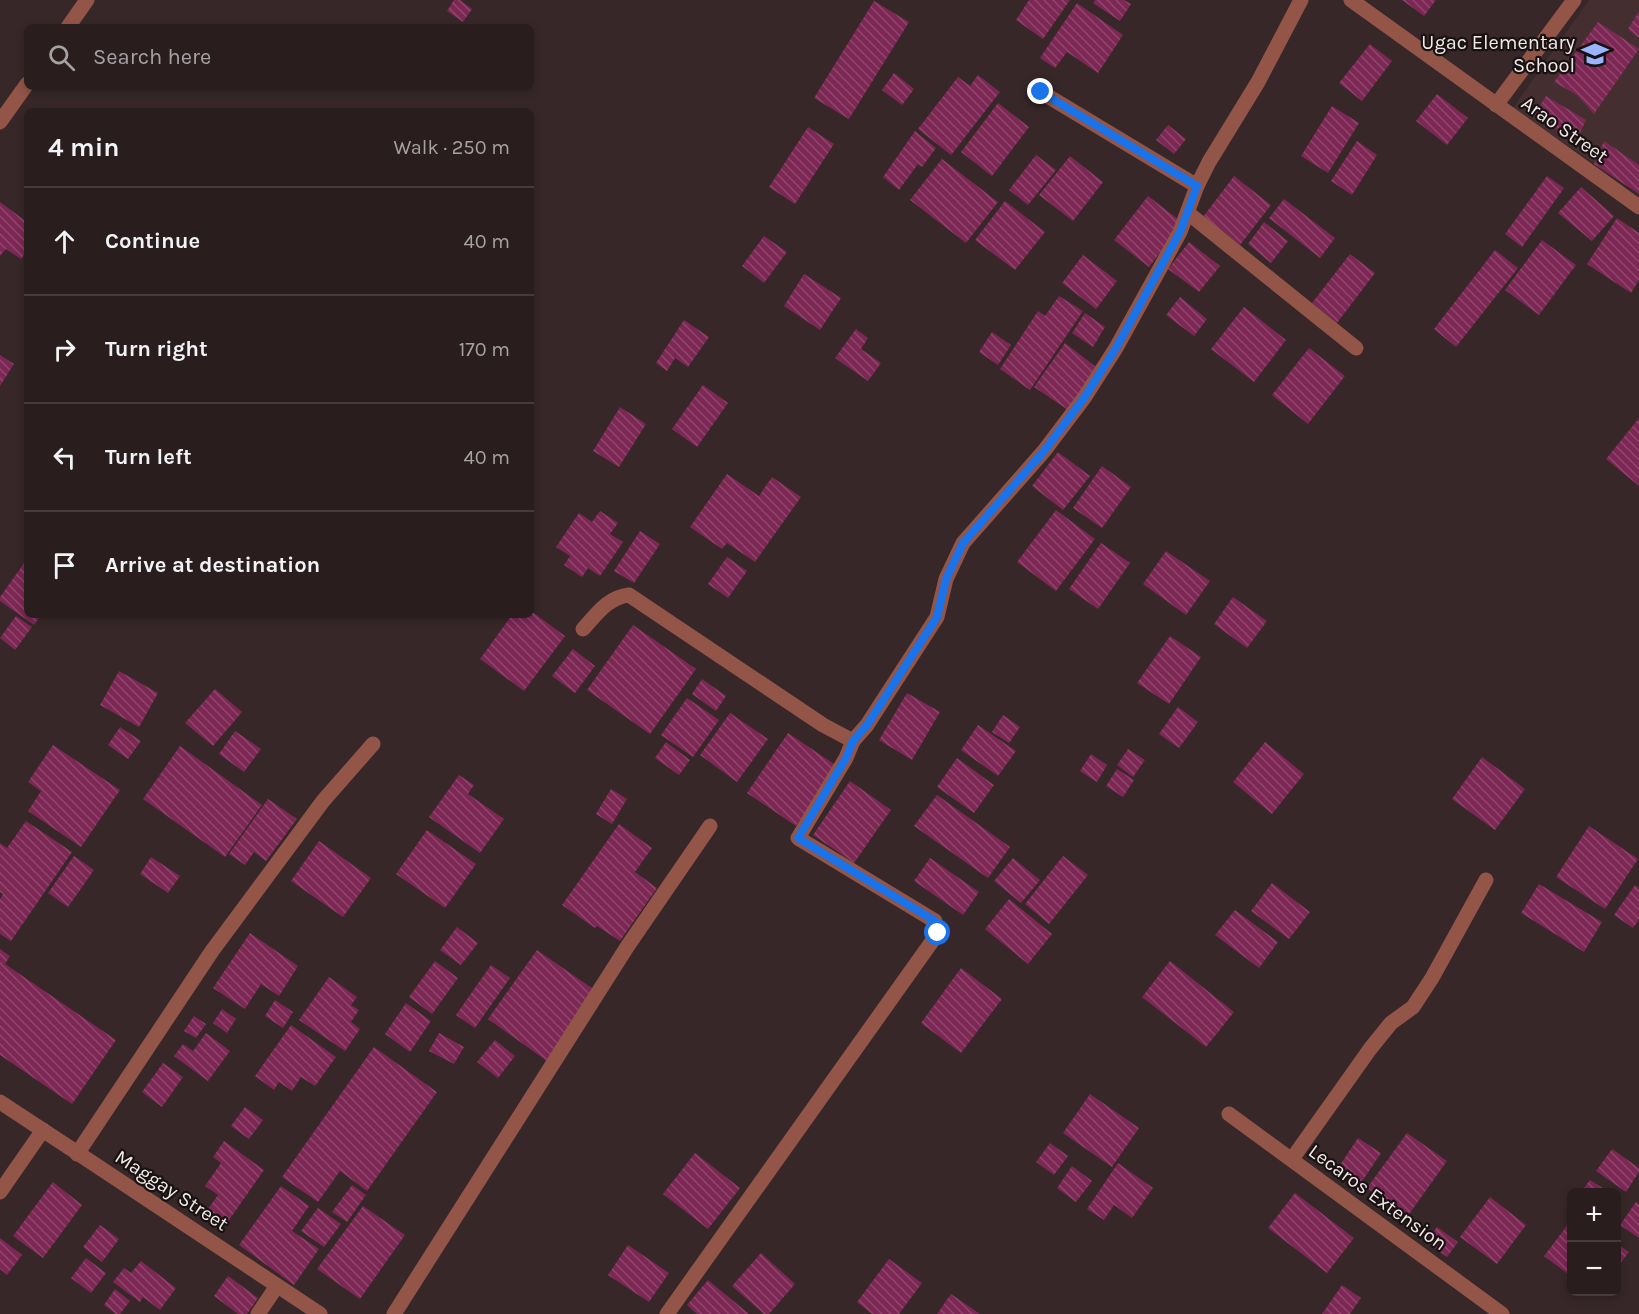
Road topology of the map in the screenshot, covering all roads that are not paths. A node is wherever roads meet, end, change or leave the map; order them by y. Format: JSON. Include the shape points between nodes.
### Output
{"nodes":[{"id":1,"x":87,"y":0,"type":"edge"},
{"id":2,"x":1301,"y":0,"type":"edge"},
{"id":3,"x":1351,"y":0,"type":"edge"},
{"id":4,"x":1574,"y":0,"type":"edge"},
{"id":5,"x":70,"y":24,"type":"edge"},
{"id":6,"x":24,"y":88,"type":"edge"},
{"id":7,"x":1041,"y":92,"type":"dead end"},
{"id":8,"x":1496,"y":105,"type":"junction"},
{"id":9,"x":0,"y":122,"type":"edge"},
{"id":10,"x":1197,"y":186,"type":"junction"},
{"id":11,"x":1639,"y":207,"type":"edge"},
{"id":12,"x":1188,"y":213,"type":"junction"},
{"id":13,"x":1356,"y":348,"type":"dead end"},
{"id":14,"x":583,"y":629,"type":"dead end"},
{"id":15,"x":853,"y":741,"type":"junction"},
{"id":16,"x":373,"y":744,"type":"dead end"},
{"id":17,"x":710,"y":826,"type":"dead end"},
{"id":18,"x":1486,"y":880,"type":"dead end"},
{"id":19,"x":0,"y":1102,"type":"edge"},
{"id":20,"x":1229,"y":1114,"type":"dead end"},
{"id":21,"x":43,"y":1130,"type":"junction"},
{"id":22,"x":77,"y":1154,"type":"junction"},
{"id":23,"x":1292,"y":1159,"type":"junction"},
{"id":24,"x":0,"y":1192,"type":"edge"},
{"id":25,"x":277,"y":1286,"type":"junction"},
{"id":26,"x":258,"y":1314,"type":"edge"},
{"id":27,"x":320,"y":1314,"type":"edge"},
{"id":28,"x":394,"y":1314,"type":"edge"},
{"id":29,"x":667,"y":1314,"type":"edge"},
{"id":30,"x":1502,"y":1314,"type":"edge"}],
"edges":[{"from":1,"to":5,"type":"street"},
{"from":2,"to":10,"type":"street"},
{"from":3,"to":8,"type":"street","name":"Arao Street"},
{"from":4,"to":8,"type":"street"},
{"from":6,"to":9,"type":"street"},
{"from":7,"to":10,"type":"street"},
{"from":8,"to":11,"type":"street","name":"Arao Street"},
{"from":10,"to":12,"type":"street"},
{"from":12,"to":13,"type":"street"},
{"from":12,"to":15,"type":"street","via":[[1116,348],[1084,398],[1044,451],[963,543],[946,579],[937,617]]},
{"from":14,"to":15,"type":"street","via":[[608,603],[628,595]]},
{"from":15,"to":29,"type":"street","via":[[798,838],[935,921],[938,933]]},
{"from":16,"to":22,"type":"street","via":[[324,801],[212,951]]},
{"from":17,"to":28,"type":"street","via":[[627,947]]},
{"from":18,"to":23,"type":"street","via":[[1413,1007],[1391,1023],[1370,1049]]},
{"from":19,"to":21,"type":"street","name":"Maggay Street"},
{"from":20,"to":23,"type":"street","name":"Lecaros Extension"},
{"from":21,"to":22,"type":"street","name":"Maggay Street"},
{"from":21,"to":24,"type":"street"},
{"from":22,"to":25,"type":"street","name":"Maggay Street"},
{"from":23,"to":30,"type":"street","name":"Lecaros Extension"},
{"from":25,"to":26,"type":"street"},
{"from":25,"to":27,"type":"street","name":"Maggay Street"}]}
